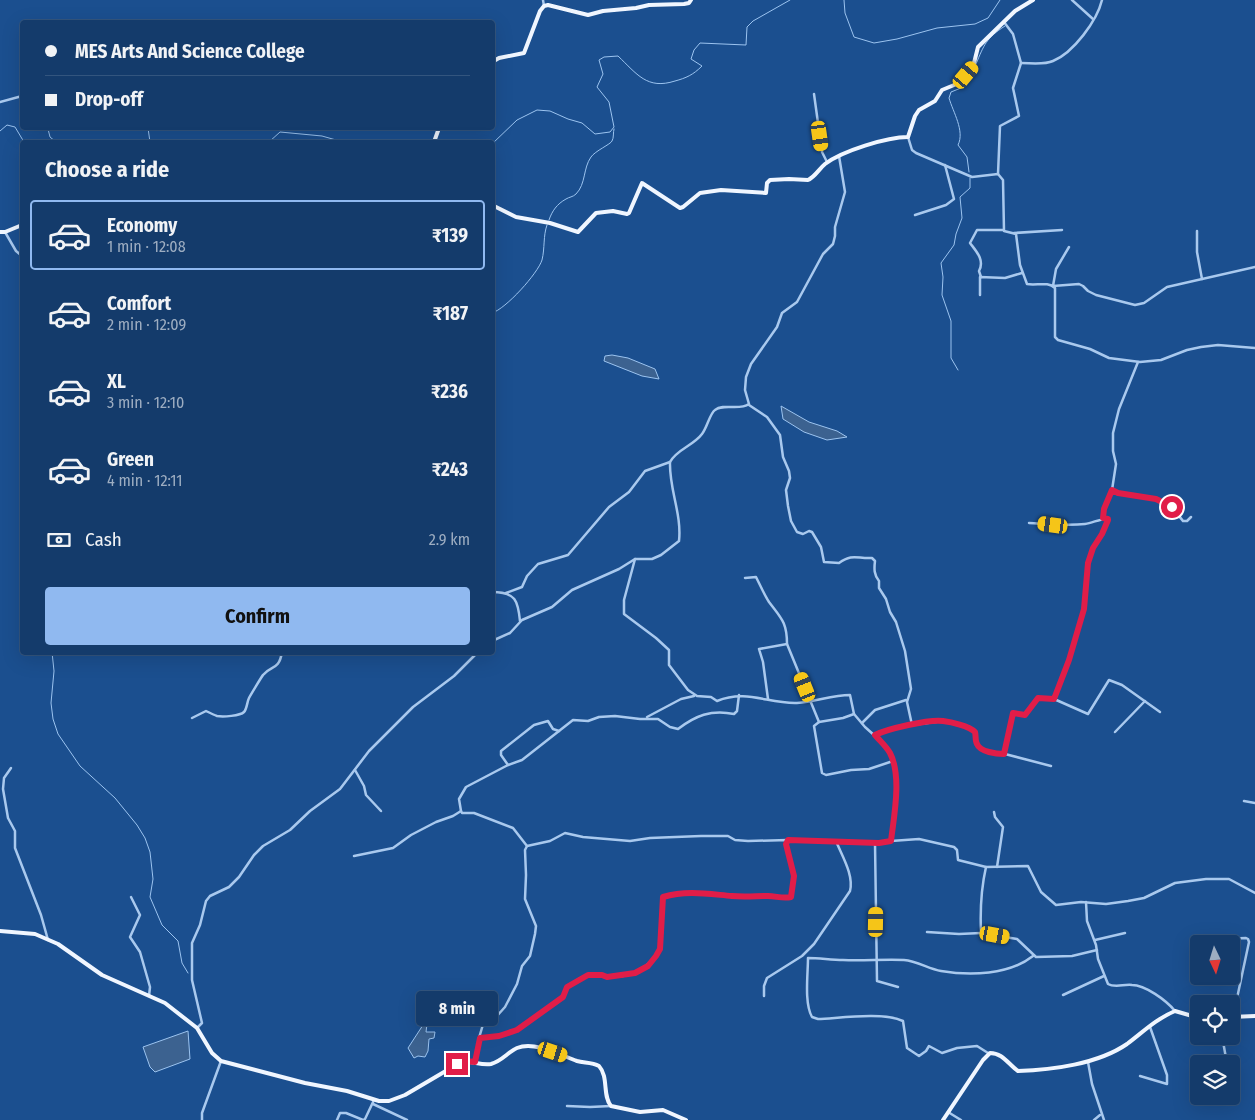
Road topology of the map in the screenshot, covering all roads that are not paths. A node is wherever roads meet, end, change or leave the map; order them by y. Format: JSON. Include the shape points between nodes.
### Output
{"nodes":[{"id":1,"x":543,"y":0,"type":"edge"},
{"id":2,"x":691,"y":0,"type":"edge"},
{"id":3,"x":1033,"y":0,"type":"edge"},
{"id":4,"x":1072,"y":0,"type":"edge"},
{"id":5,"x":1102,"y":0,"type":"edge"},
{"id":6,"x":544,"y":6,"type":"junction"},
{"id":7,"x":1093,"y":19,"type":"junction"},
{"id":8,"x":1004,"y":22,"type":"junction"},
{"id":9,"x":495,"y":60,"type":"edge"},
{"id":10,"x":1021,"y":64,"type":"junction"},
{"id":11,"x":814,"y":94,"type":"dead end"},
{"id":12,"x":20,"y":97,"type":"edge"},
{"id":13,"x":0,"y":102,"type":"edge"},
{"id":14,"x":908,"y":137,"type":"junction"},
{"id":15,"x":839,"y":156,"type":"junction"},
{"id":16,"x":827,"y":162,"type":"junction"},
{"id":17,"x":945,"y":165,"type":"junction"},
{"id":18,"x":998,"y":174,"type":"junction"},
{"id":19,"x":495,"y":207,"type":"edge"},
{"id":20,"x":915,"y":215,"type":"dead end"},
{"id":21,"x":20,"y":226,"type":"edge"},
{"id":22,"x":1003,"y":230,"type":"junction"},
{"id":23,"x":1062,"y":230,"type":"dead end"},
{"id":24,"x":1197,"y":231,"type":"dead end"},
{"id":25,"x":0,"y":232,"type":"edge"},
{"id":26,"x":5,"y":232,"type":"junction"},
{"id":27,"x":1013,"y":233,"type":"junction"},
{"id":28,"x":1069,"y":247,"type":"dead end"},
{"id":29,"x":20,"y":254,"type":"edge"},
{"id":30,"x":1255,"y":267,"type":"edge"},
{"id":31,"x":1022,"y":273,"type":"junction"},
{"id":32,"x":981,"y":277,"type":"junction"},
{"id":33,"x":1202,"y":279,"type":"junction"},
{"id":34,"x":1053,"y":286,"type":"junction"},
{"id":35,"x":980,"y":295,"type":"dead end"},
{"id":36,"x":1255,"y":348,"type":"edge"},
{"id":37,"x":1138,"y":362,"type":"junction"},
{"id":38,"x":749,"y":404,"type":"junction"},
{"id":39,"x":670,"y":462,"type":"junction"},
{"id":40,"x":788,"y":469,"type":"junction"},
{"id":41,"x":782,"y":471,"type":"dead end"},
{"id":42,"x":1112,"y":490,"type":"junction"},
{"id":43,"x":1191,"y":516,"type":"dead end"},
{"id":44,"x":1103,"y":518,"type":"junction"},
{"id":45,"x":1029,"y":523,"type":"dead end"},
{"id":46,"x":636,"y":559,"type":"junction"},
{"id":47,"x":746,"y":578,"type":"dead end"},
{"id":48,"x":495,"y":592,"type":"edge"},
{"id":49,"x":506,"y":593,"type":"junction"},
{"id":50,"x":520,"y":621,"type":"junction"},
{"id":51,"x":495,"y":640,"type":"edge"},
{"id":52,"x":787,"y":644,"type":"junction"},
{"id":53,"x":281,"y":655,"type":"edge"},
{"id":54,"x":475,"y":655,"type":"edge"},
{"id":55,"x":739,"y":695,"type":"junction"},
{"id":56,"x":697,"y":696,"type":"junction"},
{"id":57,"x":768,"y":699,"type":"junction"},
{"id":58,"x":1054,"y":699,"type":"junction"},
{"id":59,"x":907,"y":700,"type":"junction"},
{"id":60,"x":1145,"y":701,"type":"junction"},
{"id":61,"x":810,"y":702,"type":"junction"},
{"id":62,"x":1160,"y":712,"type":"dead end"},
{"id":63,"x":854,"y":714,"type":"junction"},
{"id":64,"x":192,"y":718,"type":"dead end"},
{"id":65,"x":646,"y":718,"type":"junction"},
{"id":66,"x":819,"y":722,"type":"junction"},
{"id":67,"x":862,"y":722,"type":"junction"},
{"id":68,"x":912,"y":724,"type":"junction"},
{"id":69,"x":559,"y":731,"type":"junction"},
{"id":70,"x":1115,"y":732,"type":"dead end"},
{"id":71,"x":875,"y":735,"type":"junction"},
{"id":72,"x":1004,"y":754,"type":"junction"},
{"id":73,"x":893,"y":761,"type":"junction"},
{"id":74,"x":508,"y":766,"type":"junction"},
{"id":75,"x":1051,"y":766,"type":"dead end"},
{"id":76,"x":11,"y":768,"type":"dead end"},
{"id":77,"x":355,"y":770,"type":"junction"},
{"id":78,"x":1244,"y":801,"type":"dead end"},
{"id":79,"x":1255,"y":803,"type":"edge"},
{"id":80,"x":381,"y":811,"type":"dead end"},
{"id":81,"x":460,"y":811,"type":"junction"},
{"id":82,"x":994,"y":812,"type":"dead end"},
{"id":83,"x":788,"y":840,"type":"junction"},
{"id":84,"x":836,"y":841,"type":"junction"},
{"id":85,"x":891,"y":841,"type":"junction"},
{"id":86,"x":875,"y":842,"type":"junction"},
{"id":87,"x":527,"y":846,"type":"junction"},
{"id":88,"x":354,"y":856,"type":"dead end"},
{"id":89,"x":986,"y":867,"type":"junction"},
{"id":90,"x":997,"y":867,"type":"junction"},
{"id":91,"x":1255,"y":893,"type":"edge"},
{"id":92,"x":131,"y":898,"type":"dead end"},
{"id":93,"x":1086,"y":902,"type":"junction"},
{"id":94,"x":0,"y":931,"type":"edge"},
{"id":95,"x":927,"y":932,"type":"dead end"},
{"id":96,"x":1125,"y":932,"type":"dead end"},
{"id":97,"x":981,"y":933,"type":"junction"},
{"id":98,"x":1240,"y":938,"type":"edge"},
{"id":99,"x":48,"y":940,"type":"junction"},
{"id":100,"x":1095,"y":940,"type":"junction"},
{"id":101,"x":808,"y":950,"type":"junction"},
{"id":102,"x":1097,"y":950,"type":"junction"},
{"id":103,"x":1034,"y":956,"type":"junction"},
{"id":104,"x":808,"y":958,"type":"junction"},
{"id":105,"x":876,"y":960,"type":"junction"},
{"id":106,"x":1104,"y":976,"type":"junction"},
{"id":107,"x":1240,"y":979,"type":"edge"},
{"id":108,"x":898,"y":987,"type":"dead end"},
{"id":109,"x":149,"y":996,"type":"junction"},
{"id":110,"x":764,"y":996,"type":"dead end"},
{"id":111,"x":1063,"y":996,"type":"dead end"},
{"id":112,"x":1175,"y":1011,"type":"junction"},
{"id":113,"x":1190,"y":1015,"type":"edge"},
{"id":114,"x":1255,"y":1016,"type":"edge"},
{"id":115,"x":1240,"y":1017,"type":"edge"},
{"id":116,"x":1149,"y":1025,"type":"junction"},
{"id":117,"x":197,"y":1028,"type":"junction"},
{"id":118,"x":480,"y":1038,"type":"junction"},
{"id":119,"x":988,"y":1053,"type":"junction"},
{"id":120,"x":1088,"y":1060,"type":"junction"},
{"id":121,"x":220,"y":1061,"type":"junction"},
{"id":122,"x":475,"y":1062,"type":"junction"},
{"id":123,"x":1140,"y":1076,"type":"dead end"},
{"id":124,"x":373,"y":1102,"type":"junction"},
{"id":125,"x":567,"y":1106,"type":"dead end"},
{"id":126,"x":611,"y":1106,"type":"junction"},
{"id":127,"x":948,"y":1112,"type":"junction"},
{"id":128,"x":1101,"y":1115,"type":"junction"},
{"id":129,"x":202,"y":1120,"type":"edge"},
{"id":130,"x":337,"y":1120,"type":"edge"},
{"id":131,"x":407,"y":1120,"type":"edge"},
{"id":132,"x":686,"y":1120,"type":"edge"},
{"id":133,"x":943,"y":1120,"type":"edge"},
{"id":134,"x":961,"y":1120,"type":"edge"},
{"id":135,"x":1094,"y":1120,"type":"edge"},
{"id":136,"x":1104,"y":1120,"type":"edge"}],
"edges":[{"from":1,"to":6,"type":"street"},
{"from":2,"to":6,"type":"main road","via":[[690,3],[649,5],[588,16],[548,4]]},
{"from":3,"to":8,"type":"main road"},
{"from":4,"to":7,"type":"street"},
{"from":5,"to":7,"type":"street"},
{"from":6,"to":9,"type":"main road","via":[[524,53]]},
{"from":7,"to":10,"type":"street","via":[[1083,37],[1055,60]]},
{"from":8,"to":10,"type":"street","via":[[1013,34]]},
{"from":8,"to":14,"type":"main road","via":[[978,47],[972,67],[959,84],[942,90],[935,101],[918,110]]},
{"from":10,"to":18,"type":"street","via":[[1013,88],[1019,116],[1000,126]]},
{"from":11,"to":16,"type":"street","via":[[822,152]]},
{"from":12,"to":13,"type":"street"},
{"from":14,"to":15,"type":"main road","via":[[886,139]]},
{"from":14,"to":17,"type":"street","via":[[912,150]]},
{"from":15,"to":16,"type":"main road"},
{"from":15,"to":38,"type":"street","via":[[845,192],[833,244],[823,254],[797,302],[782,313],[777,328],[751,364],[745,390]]},
{"from":16,"to":19,"type":"main road","via":[[808,180],[770,180],[766,193],[720,190],[700,193],[680,208],[642,183],[629,213],[596,213],[578,232],[512,216]]},
{"from":17,"to":18,"type":"street","via":[[972,177]]},
{"from":17,"to":20,"type":"street","via":[[954,199],[946,205]]},
{"from":18,"to":22,"type":"street","via":[[1003,180]]},
{"from":21,"to":26,"type":"main road"},
{"from":22,"to":27,"type":"street"},
{"from":22,"to":32,"type":"street","via":[[977,230],[970,243],[981,262]]},
{"from":23,"to":27,"type":"street"},
{"from":24,"to":33,"type":"street"},
{"from":25,"to":26,"type":"main road"},
{"from":26,"to":29,"type":"street"},
{"from":27,"to":31,"type":"street","via":[[1017,237]]},
{"from":28,"to":34,"type":"street","via":[[1056,269]]},
{"from":30,"to":33,"type":"street"},
{"from":31,"to":32,"type":"street","via":[[1005,278]]},
{"from":31,"to":34,"type":"street","via":[[1027,284]]},
{"from":32,"to":35,"type":"street"},
{"from":33,"to":34,"type":"street","via":[[1167,287],[1144,303],[1135,305],[1088,292],[1079,284]]},
{"from":34,"to":37,"type":"street","via":[[1056,296],[1055,337],[1058,340],[1109,358]]},
{"from":36,"to":37,"type":"street","via":[[1201,347],[1153,362]]},
{"from":37,"to":42,"type":"street","via":[[1119,408],[1113,433],[1116,464]]},
{"from":38,"to":39,"type":"street","via":[[716,408],[701,435]]},
{"from":38,"to":40,"type":"street","via":[[767,417],[779,433]]},
{"from":39,"to":46,"type":"street","via":[[679,516],[679,541],[652,559]]},
{"from":39,"to":49,"type":"street","via":[[642,474],[635,486],[609,507],[568,555],[538,564],[526,576],[522,587]]},
{"from":40,"to":41,"type":"street"},
{"from":40,"to":59,"type":"street","via":[[790,478],[786,490],[791,521],[800,534],[812,532],[824,562],[839,563],[854,556],[874,559],[875,577],[896,622],[905,652],[911,689]]},
{"from":42,"to":43,"type":"street","via":[[1166,503],[1183,521]]},
{"from":42,"to":44,"type":"street"},
{"from":44,"to":45,"type":"street","via":[[1072,525]]},
{"from":44,"to":58,"type":"street","via":[[1108,520],[1088,563],[1084,609]]},
{"from":46,"to":50,"type":"street","via":[[572,590],[552,607]]},
{"from":46,"to":56,"type":"street","via":[[624,600],[624,614],[669,650],[669,665],[688,690]]},
{"from":47,"to":52,"type":"street","via":[[756,577],[783,620]]},
{"from":48,"to":49,"type":"street"},
{"from":49,"to":50,"type":"street","via":[[518,603]]},
{"from":50,"to":51,"type":"street","via":[[510,633]]},
{"from":52,"to":57,"type":"street","via":[[759,649]]},
{"from":52,"to":61,"type":"street"},
{"from":53,"to":64,"type":"street","via":[[276,668],[263,674],[250,695],[246,711],[239,715],[216,716],[206,711]]},
{"from":54,"to":77,"type":"street","via":[[454,676],[413,707],[369,751]]},
{"from":55,"to":56,"type":"street","via":[[717,701]]},
{"from":55,"to":57,"type":"street"},
{"from":55,"to":65,"type":"street","via":[[734,714],[708,712],[678,729],[658,719]]},
{"from":56,"to":65,"type":"street","via":[[680,699]]},
{"from":57,"to":61,"type":"street","via":[[781,704]]},
{"from":58,"to":60,"type":"street","via":[[1088,714],[1109,680]]},
{"from":58,"to":72,"type":"street","via":[[1038,698],[1025,715],[1013,713]]},
{"from":59,"to":67,"type":"street","via":[[875,710]]},
{"from":59,"to":68,"type":"street"},
{"from":60,"to":62,"type":"street"},
{"from":60,"to":70,"type":"street"},
{"from":61,"to":63,"type":"street","via":[[850,695]]},
{"from":61,"to":66,"type":"street"},
{"from":63,"to":66,"type":"street"},
{"from":63,"to":67,"type":"street"},
{"from":65,"to":69,"type":"street","via":[[615,716],[573,720]]},
{"from":66,"to":73,"type":"street","via":[[814,726],[820,770],[824,774],[869,769]]},
{"from":67,"to":71,"type":"street"},
{"from":68,"to":71,"type":"street"},
{"from":68,"to":72,"type":"street","via":[[942,721],[971,728],[978,747]]},
{"from":69,"to":74,"type":"street","via":[[522,760]]},
{"from":69,"to":74,"type":"street","via":[[553,729],[548,721],[534,725],[502,750],[501,755]]},
{"from":71,"to":73,"type":"street"},
{"from":72,"to":75,"type":"street"},
{"from":73,"to":85,"type":"street","via":[[896,793]]},
{"from":74,"to":81,"type":"street","via":[[466,787],[459,799]]},
{"from":76,"to":99,"type":"street","via":[[4,778],[3,790],[8,818],[15,831],[15,848],[42,915]]},
{"from":77,"to":80,"type":"street","via":[[366,795]]},
{"from":77,"to":117,"type":"street","via":[[340,789],[254,855],[229,887],[206,901],[192,943],[192,980],[202,1023]]},
{"from":78,"to":79,"type":"street"},
{"from":81,"to":87,"type":"street","via":[[513,828]]},
{"from":81,"to":88,"type":"street","via":[[393,848]]},
{"from":82,"to":90,"type":"street","via":[[1003,830]]},
{"from":83,"to":84,"type":"street"},
{"from":83,"to":87,"type":"street","via":[[748,841],[728,836],[701,836],[630,841],[565,833],[550,841]]},
{"from":83,"to":118,"type":"street","via":[[786,844],[794,876],[791,897],[741,897],[695,892],[663,897],[660,949],[648,966],[628,975],[588,975],[567,987],[563,997],[517,1030]]},
{"from":84,"to":86,"type":"street"},
{"from":84,"to":101,"type":"street","via":[[848,872],[850,891]]},
{"from":85,"to":86,"type":"street"},
{"from":85,"to":89,"type":"street","via":[[919,839],[954,847],[958,860]]},
{"from":86,"to":105,"type":"street"},
{"from":87,"to":118,"type":"street","via":[[525,899],[536,926],[530,956],[522,966],[517,984],[504,1007],[496,1017],[484,1021]]},
{"from":89,"to":90,"type":"street"},
{"from":89,"to":97,"type":"street","via":[[980,904]]},
{"from":90,"to":93,"type":"street","via":[[1028,866],[1041,892],[1056,905]]},
{"from":91,"to":93,"type":"street","via":[[1229,879],[1206,879],[1175,883],[1144,898],[1106,904]]},
{"from":92,"to":109,"type":"street","via":[[140,915],[130,937],[140,952],[150,987]]},
{"from":93,"to":100,"type":"street","via":[[1087,921]]},
{"from":94,"to":99,"type":"main road","via":[[31,933]]},
{"from":95,"to":97,"type":"street"},
{"from":96,"to":100,"type":"street"},
{"from":97,"to":103,"type":"street","via":[[1017,939]]},
{"from":98,"to":107,"type":"street","via":[[1246,938],[1249,942]]},
{"from":99,"to":109,"type":"main road","via":[[102,975]]},
{"from":100,"to":102,"type":"street"},
{"from":101,"to":104,"type":"street"},
{"from":101,"to":110,"type":"street","via":[[767,978]]},
{"from":102,"to":103,"type":"street","via":[[1060,957]]},
{"from":102,"to":106,"type":"street"},
{"from":103,"to":105,"type":"street","via":[[1016,966],[973,974],[940,971],[907,960]]},
{"from":104,"to":105,"type":"street"},
{"from":104,"to":119,"type":"street","via":[[809,1012],[812,1017],[896,1018],[903,1021],[907,1048],[919,1056],[929,1046],[942,1053],[977,1046]]},
{"from":105,"to":108,"type":"street","via":[[877,981]]},
{"from":106,"to":111,"type":"street"},
{"from":106,"to":112,"type":"street","via":[[1110,986],[1132,984],[1145,987]]},
{"from":109,"to":117,"type":"main road","via":[[165,1002]]},
{"from":112,"to":113,"type":"main road"},
{"from":112,"to":116,"type":"main road"},
{"from":114,"to":115,"type":"main road"},
{"from":116,"to":120,"type":"main road","via":[[1125,1045]]},
{"from":116,"to":123,"type":"street","via":[[1168,1082],[1166,1085]]},
{"from":117,"to":121,"type":"main road"},
{"from":118,"to":122,"type":"street"},
{"from":119,"to":120,"type":"main road","via":[[1008,1060],[1018,1071],[1047,1069]]},
{"from":119,"to":127,"type":"main road"},
{"from":120,"to":128,"type":"street"},
{"from":121,"to":124,"type":"main road","via":[[347,1091]]},
{"from":121,"to":129,"type":"street"},
{"from":122,"to":124,"type":"main road","via":[[461,1062],[405,1095]]},
{"from":122,"to":126,"type":"main road","via":[[492,1064],[527,1046],[596,1064],[604,1072]]},
{"from":124,"to":130,"type":"street","via":[[366,1119],[346,1112]]},
{"from":124,"to":131,"type":"street"},
{"from":125,"to":126,"type":"street"},
{"from":126,"to":132,"type":"main road","via":[[640,1112],[663,1110]]},
{"from":127,"to":133,"type":"main road"},
{"from":127,"to":134,"type":"street"},
{"from":128,"to":135,"type":"street"},
{"from":128,"to":136,"type":"street"}]}
